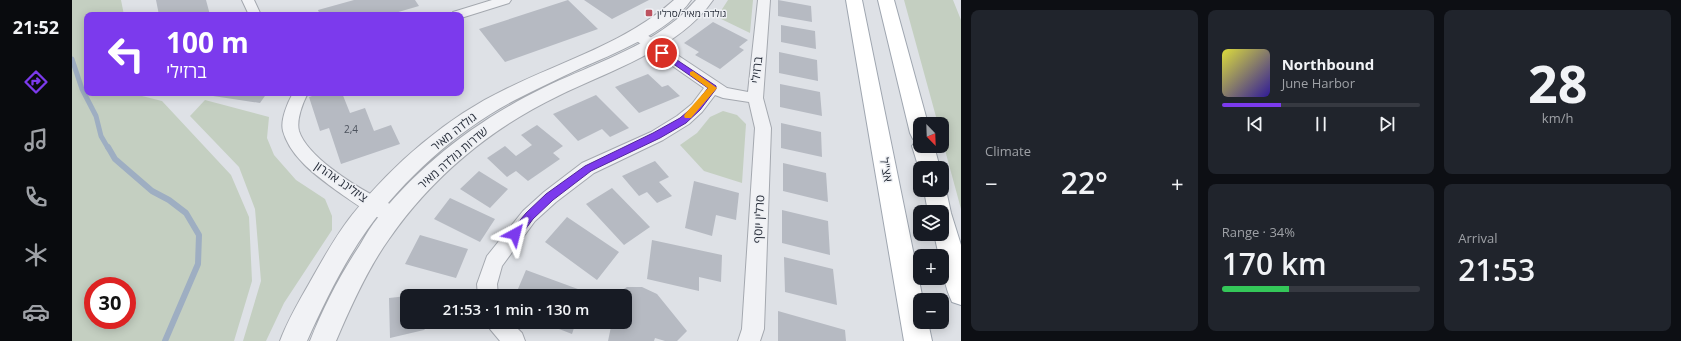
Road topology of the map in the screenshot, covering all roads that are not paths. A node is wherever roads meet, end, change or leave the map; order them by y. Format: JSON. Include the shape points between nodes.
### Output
{"nodes":[{"id":1,"x":248,"y":0,"type":"edge"},
{"id":2,"x":505,"y":0,"type":"edge"},
{"id":3,"x":683,"y":0,"type":"edge"},
{"id":4,"x":705,"y":0,"type":"edge"},
{"id":5,"x":764,"y":0,"type":"edge"},
{"id":6,"x":854,"y":0,"type":"edge"},
{"id":7,"x":886,"y":0,"type":"edge"},
{"id":8,"x":254,"y":12,"type":"edge"},
{"id":9,"x":464,"y":13,"type":"edge"},
{"id":10,"x":643,"y":39,"type":"junction"},
{"id":11,"x":713,"y":88,"type":"junction"},
{"id":12,"x":299,"y":96,"type":"edge"},
{"id":13,"x":755,"y":98,"type":"junction"},
{"id":14,"x":916,"y":117,"type":"edge"},
{"id":15,"x":375,"y":206,"type":"junction"},
{"id":16,"x":394,"y":216,"type":"junction"},
{"id":17,"x":948,"y":241,"type":"edge"},
{"id":18,"x":487,"y":289,"type":"edge"},
{"id":19,"x":961,"y":294,"type":"edge"},
{"id":20,"x":503,"y":329,"type":"edge"},
{"id":21,"x":293,"y":341,"type":"edge"},
{"id":22,"x":323,"y":341,"type":"edge"},
{"id":23,"x":514,"y":341,"type":"edge"},
{"id":24,"x":749,"y":341,"type":"edge"},
{"id":25,"x":918,"y":341,"type":"edge"}],
"edges":[{"from":1,"to":8,"type":"street"},
{"from":2,"to":9,"type":"street"},
{"from":3,"to":10,"type":"street","name":"גולדה מאיר"},
{"from":4,"to":10,"type":"street","name":"שדרות גולדה מאיר","via":[[678,27]]},
{"from":5,"to":13,"type":"street","name":"ברזילי"},
{"from":6,"to":25,"type":"main road","name":"אצ\"ל"},
{"from":7,"to":14,"type":"main road"},
{"from":10,"to":11,"type":"street","name":"ברזילי"},
{"from":10,"to":15,"type":"street","name":"גולדה מאיר","via":[[611,48],[537,81],[476,114],[417,162]]},
{"from":10,"to":16,"type":"street","name":"שדרות גולדה מאיר","via":[[624,58],[549,93],[490,126],[434,172]]},
{"from":11,"to":13,"type":"street","name":"ברזילי","via":[[723,93]]},
{"from":11,"to":18,"type":"street","via":[[697,108],[683,120],[656,136],[588,168],[544,202],[529,216],[494,262]]},
{"from":12,"to":15,"type":"street","name":"ציזלינג אהרון","via":[[293,112],[291,130],[299,145],[313,164]]},
{"from":13,"to":24,"type":"street","name":"סרלין יוסף","via":[[763,128],[753,329]]},
{"from":15,"to":16,"type":"street","name":"ציזלינג אהרון"},
{"from":15,"to":21,"type":"street","name":"גולדה מאיר","via":[[360,222],[332,266]]},
{"from":16,"to":22,"type":"street","name":"שדרות גולדה מאיר","via":[[356,273]]},
{"from":17,"to":19,"type":"main road"},
{"from":20,"to":23,"type":"street"}]}
